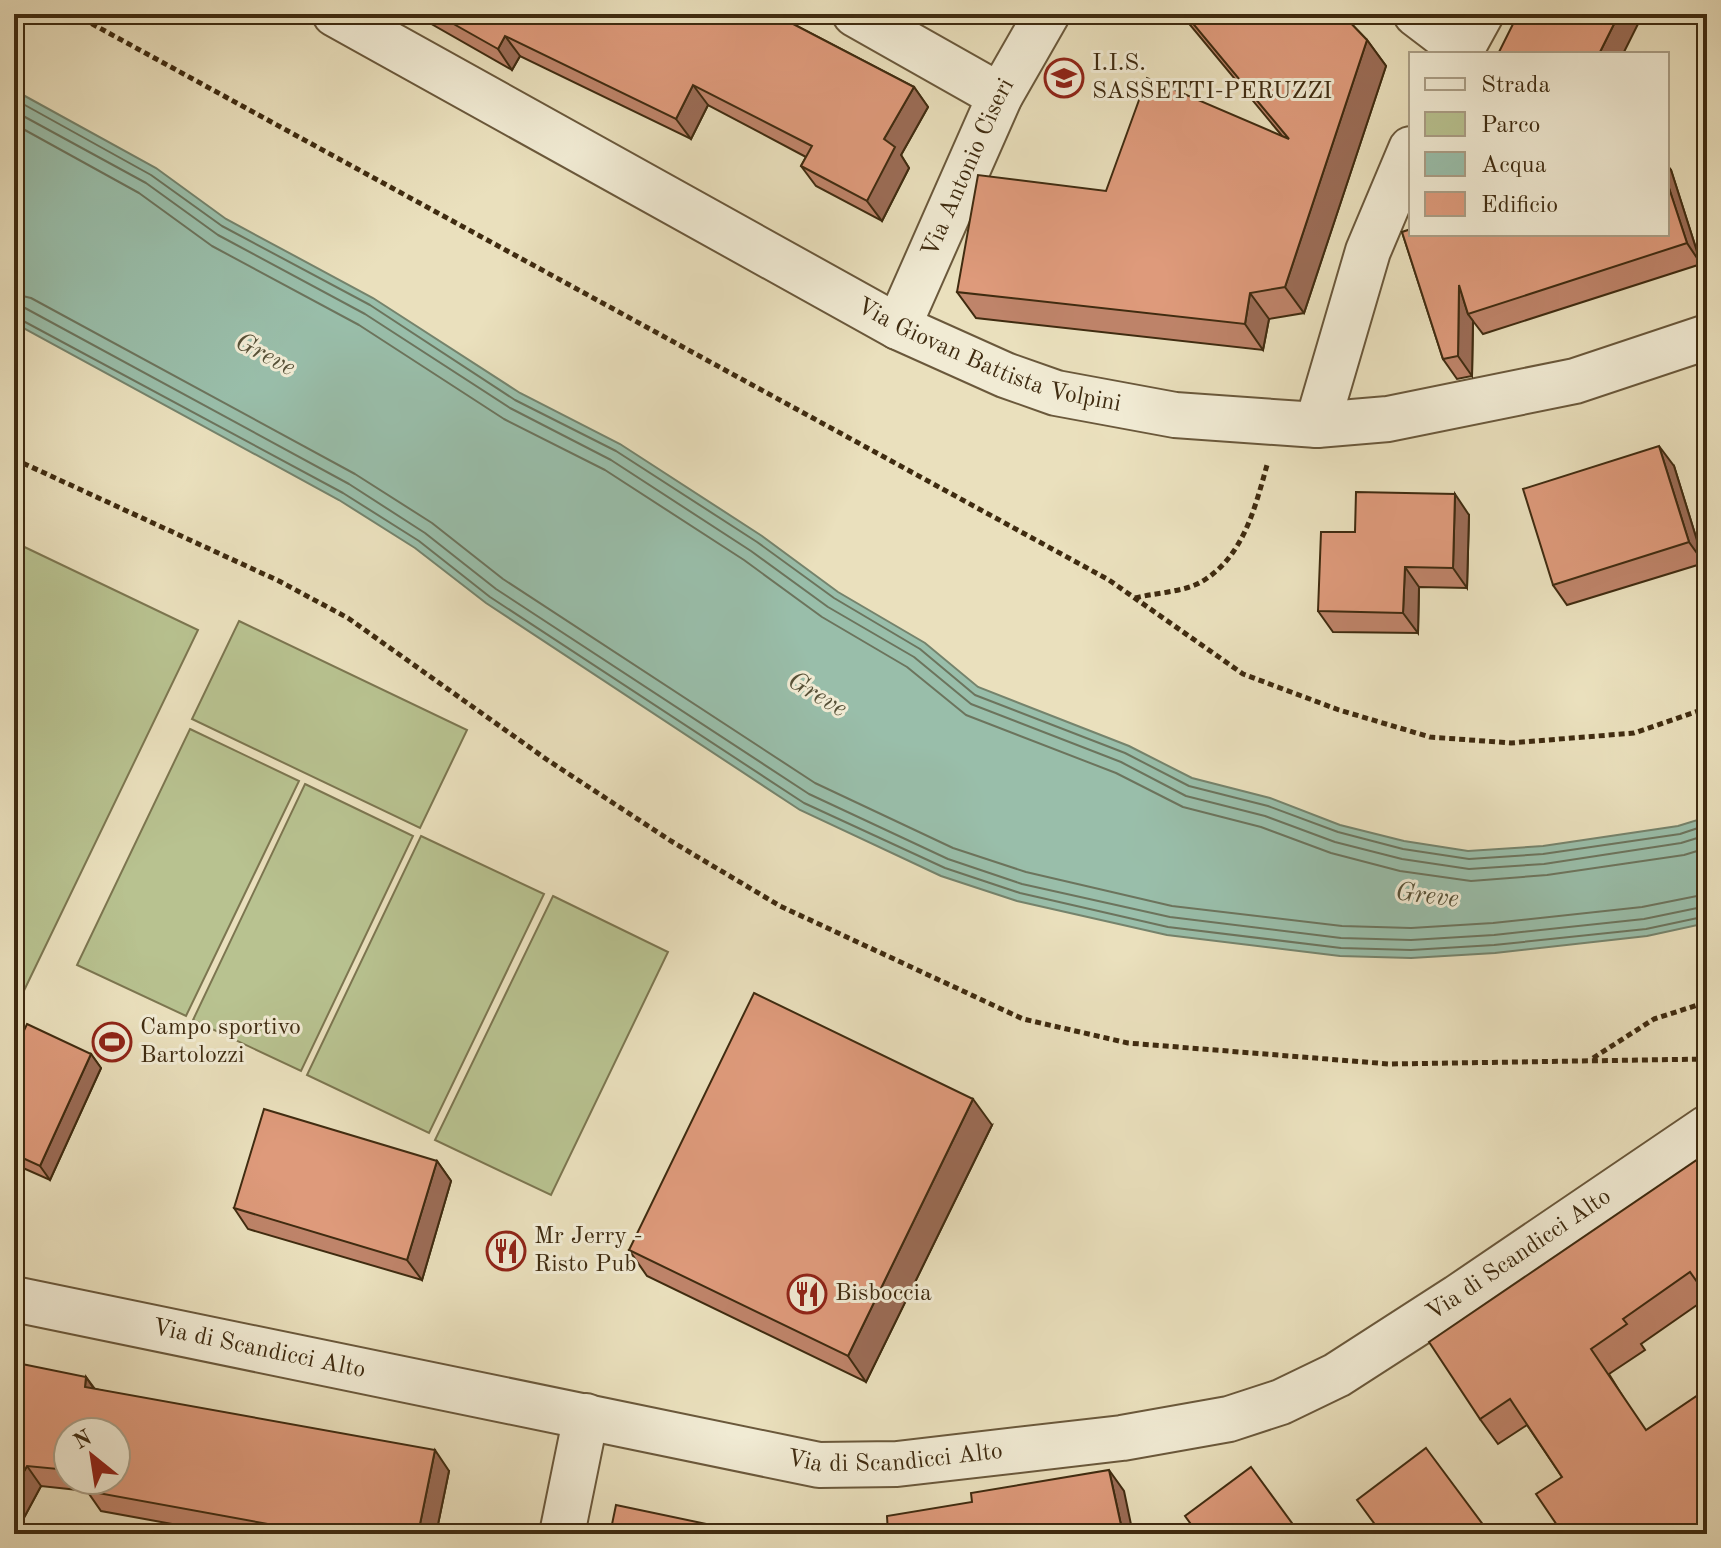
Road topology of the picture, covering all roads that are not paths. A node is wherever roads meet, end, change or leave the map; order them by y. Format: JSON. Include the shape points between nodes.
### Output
{"nodes":[{"id":1,"x":335,"y":14,"type":"edge"},
{"id":2,"x":855,"y":14,"type":"edge"},
{"id":3,"x":1047,"y":14,"type":"edge"},
{"id":4,"x":1416,"y":14,"type":"edge"},
{"id":5,"x":1467,"y":39,"type":"edge"},
{"id":6,"x":1000,"y":96,"type":"junction"},
{"id":7,"x":1409,"y":154,"type":"edge"},
{"id":8,"x":898,"y":327,"type":"junction"},
{"id":9,"x":1707,"y":337,"type":"edge"},
{"id":10,"x":1297,"y":424,"type":"junction"},
{"id":11,"x":1707,"y":1128,"type":"edge"},
{"id":12,"x":14,"y":1299,"type":"edge"},
{"id":13,"x":586,"y":1416,"type":"junction"},
{"id":14,"x":562,"y":1534,"type":"edge"}],
"edges":[{"from":1,"to":8,"type":"street","name":"Via Giovan Battista Volpini"},
{"from":2,"to":6,"type":"street"},
{"from":3,"to":6,"type":"street","name":"Via Antonio Ciseri"},
{"from":4,"to":5,"type":"street"},
{"from":6,"to":8,"type":"street","name":"Via Antonio Ciseri"},
{"from":7,"to":10,"type":"street"},
{"from":8,"to":10,"type":"street","name":"Via Giovan Battista Volpini","via":[[1056,393],[1175,415]]},
{"from":9,"to":10,"type":"street","name":"Via Giovan Battista Volpini","via":[[1575,381],[1388,419]]},
{"from":11,"to":13,"type":"street","name":"Via di Scandicci Alto","via":[[1337,1375],[1229,1419],[1022,1452],[819,1465]]},
{"from":12,"to":13,"type":"street","name":"Via di Scandicci Alto"},
{"from":13,"to":14,"type":"street"}]}
